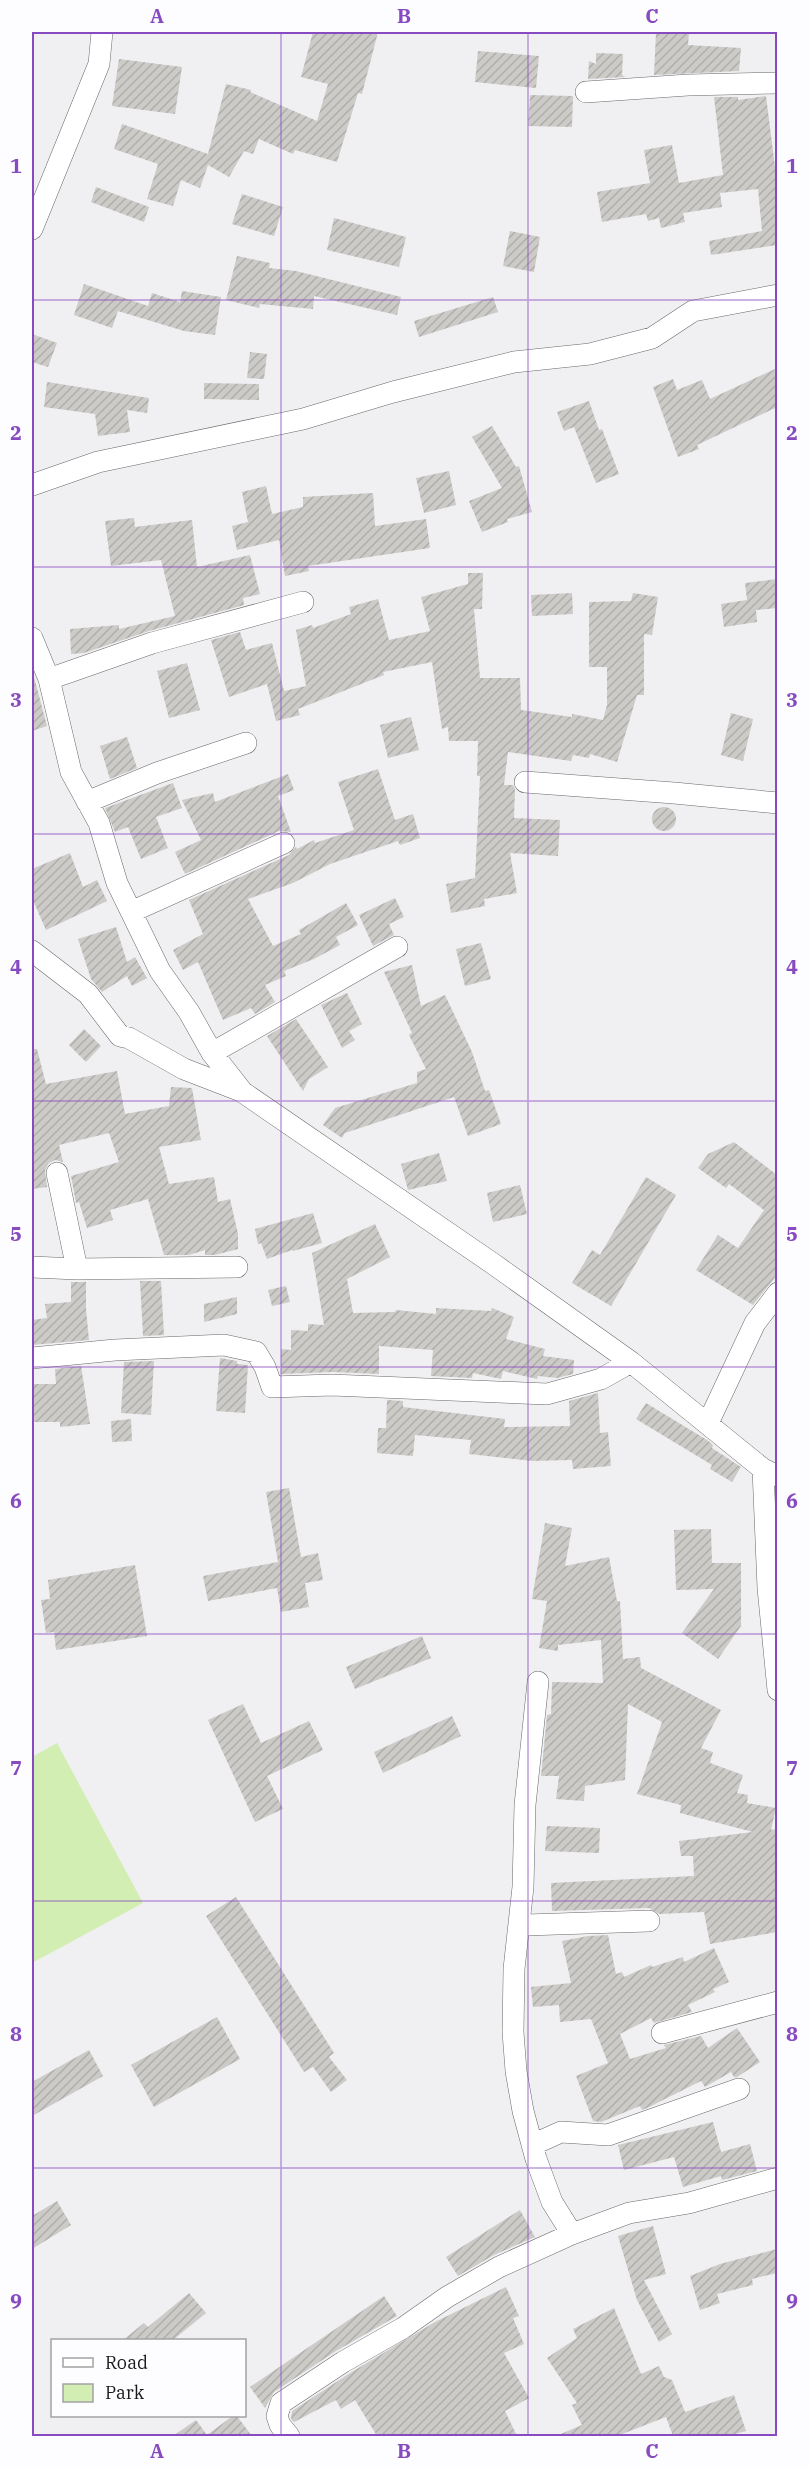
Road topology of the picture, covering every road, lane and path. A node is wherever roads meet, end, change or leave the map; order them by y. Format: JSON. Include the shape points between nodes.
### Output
{"nodes":[{"id":1,"x":102,"y":32,"type":"edge"},
{"id":2,"x":777,"y":83,"type":"edge"},
{"id":3,"x":586,"y":92,"type":"dead end"},
{"id":4,"x":32,"y":229,"type":"edge"},
{"id":5,"x":777,"y":295,"type":"edge"},
{"id":6,"x":32,"y":485,"type":"edge"},
{"id":7,"x":303,"y":602,"type":"dead end"},
{"id":8,"x":32,"y":638,"type":"edge"},
{"id":9,"x":49,"y":679,"type":"junction"},
{"id":10,"x":246,"y":743,"type":"dead end"},
{"id":11,"x":525,"y":782,"type":"dead end"},
{"id":12,"x":87,"y":802,"type":"junction"},
{"id":13,"x":777,"y":803,"type":"edge"},
{"id":14,"x":284,"y":843,"type":"dead end"},
{"id":15,"x":131,"y":912,"type":"junction"},
{"id":16,"x":397,"y":946,"type":"dead end"},
{"id":17,"x":32,"y":951,"type":"edge"},
{"id":18,"x":212,"y":1053,"type":"junction"},
{"id":19,"x":241,"y":1091,"type":"junction"},
{"id":20,"x":57,"y":1173,"type":"dead end"},
{"id":21,"x":32,"y":1267,"type":"edge"},
{"id":22,"x":237,"y":1267,"type":"dead end"},
{"id":23,"x":77,"y":1269,"type":"junction"},
{"id":24,"x":777,"y":1293,"type":"edge"},
{"id":25,"x":32,"y":1358,"type":"edge"},
{"id":26,"x":631,"y":1362,"type":"junction"},
{"id":27,"x":708,"y":1423,"type":"junction"},
{"id":28,"x":770,"y":1472,"type":"edge"},
{"id":29,"x":538,"y":1682,"type":"dead end"},
{"id":30,"x":777,"y":1690,"type":"edge"},
{"id":31,"x":649,"y":1921,"type":"dead end"},
{"id":32,"x":518,"y":1931,"type":"junction"},
{"id":33,"x":777,"y":2002,"type":"edge"},
{"id":34,"x":662,"y":2032,"type":"dead end"},
{"id":35,"x":740,"y":2089,"type":"dead end"},
{"id":36,"x":532,"y":2145,"type":"junction"},
{"id":37,"x":777,"y":2178,"type":"edge"},
{"id":38,"x":572,"y":2234,"type":"junction"},
{"id":39,"x":289,"y":2436,"type":"edge"}],
"edges":[{"from":1,"to":4,"type":"street","via":[[99,64]]},
{"from":2,"to":3,"type":"street"},
{"from":5,"to":6,"type":"street","via":[[693,311],[652,338],[590,354],[514,362],[303,418],[98,462]]},
{"from":7,"to":9,"type":"street","via":[[152,643]]},
{"from":8,"to":9,"type":"street"},
{"from":9,"to":12,"type":"street","via":[[71,772]]},
{"from":10,"to":12,"type":"street"},
{"from":11,"to":13,"type":"street"},
{"from":12,"to":15,"type":"street","via":[[99,823],[117,884]]},
{"from":14,"to":15,"type":"street"},
{"from":15,"to":18,"type":"street","via":[[160,971]]},
{"from":16,"to":18,"type":"street"},
{"from":17,"to":19,"type":"street","via":[[88,993],[120,1036],[184,1069]]},
{"from":18,"to":19,"type":"street"},
{"from":19,"to":26,"type":"street"},
{"from":20,"to":23,"type":"street"},
{"from":21,"to":23,"type":"street"},
{"from":22,"to":23,"type":"street"},
{"from":24,"to":27,"type":"street","via":[[756,1323]]},
{"from":25,"to":26,"type":"street","via":[[224,1345],[256,1352],[272,1387],[332,1385],[547,1394],[601,1379]]},
{"from":26,"to":27,"type":"street"},
{"from":27,"to":28,"type":"street"},
{"from":28,"to":30,"type":"street","via":[[768,1588]]},
{"from":29,"to":32,"type":"street","via":[[525,1805]]},
{"from":31,"to":32,"type":"street","via":[[526,1925]]},
{"from":32,"to":36,"type":"street","via":[[513,1969],[513,2032],[516,2071]]},
{"from":33,"to":34,"type":"street"},
{"from":35,"to":36,"type":"street","via":[[608,2135],[561,2132]]},
{"from":36,"to":38,"type":"street","via":[[552,2202]]},
{"from":37,"to":38,"type":"street","via":[[689,2204],[629,2213]]},
{"from":38,"to":39,"type":"street","via":[[499,2267],[447,2297],[281,2403],[277,2416]]}]}
